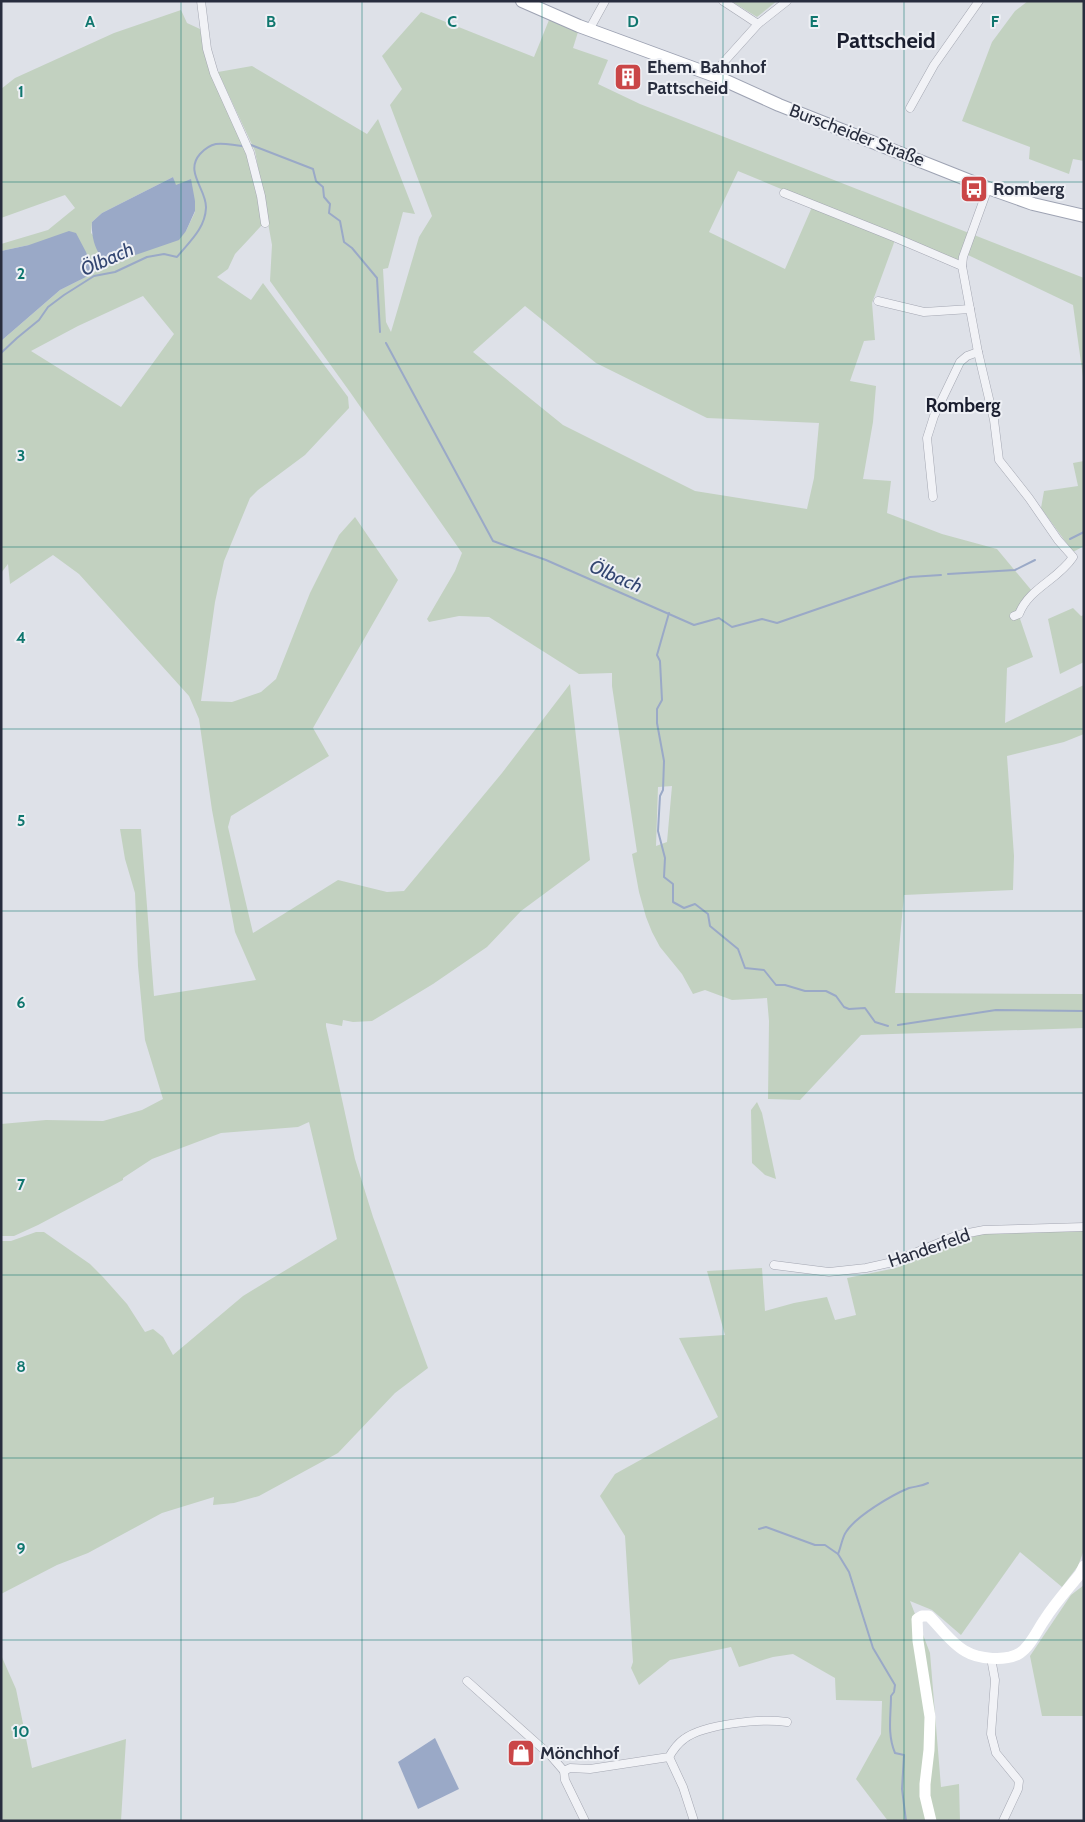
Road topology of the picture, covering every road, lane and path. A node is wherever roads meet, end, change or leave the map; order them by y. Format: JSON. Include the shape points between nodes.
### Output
{"nodes":[{"id":1,"x":202,"y":1,"type":"edge"},
{"id":2,"x":522,"y":1,"type":"edge"},
{"id":3,"x":605,"y":1,"type":"edge"},
{"id":4,"x":722,"y":1,"type":"edge"},
{"id":5,"x":787,"y":1,"type":"edge"},
{"id":6,"x":979,"y":1,"type":"edge"},
{"id":7,"x":758,"y":24,"type":"junction"},
{"id":8,"x":589,"y":30,"type":"junction"},
{"id":9,"x":714,"y":76,"type":"junction"},
{"id":10,"x":910,"y":108,"type":"dead end"},
{"id":11,"x":988,"y":188,"type":"junction"},
{"id":12,"x":784,"y":193,"type":"dead end"},
{"id":13,"x":1084,"y":216,"type":"edge"},
{"id":14,"x":265,"y":223,"type":"dead end"},
{"id":15,"x":962,"y":266,"type":"junction"},
{"id":16,"x":878,"y":301,"type":"dead end"},
{"id":17,"x":970,"y":309,"type":"junction"},
{"id":18,"x":978,"y":352,"type":"junction"},
{"id":19,"x":933,"y":497,"type":"dead end"},
{"id":20,"x":1014,"y":616,"type":"dead end"},
{"id":21,"x":1084,"y":1227,"type":"edge"},
{"id":22,"x":774,"y":1265,"type":"dead end"},
{"id":23,"x":1084,"y":1566,"type":"edge"},
{"id":24,"x":991,"y":1658,"type":"junction"},
{"id":25,"x":467,"y":1681,"type":"dead end"},
{"id":26,"x":787,"y":1722,"type":"dead end"},
{"id":27,"x":669,"y":1757,"type":"junction"},
{"id":28,"x":564,"y":1771,"type":"junction"},
{"id":29,"x":585,"y":1821,"type":"edge"},
{"id":30,"x":694,"y":1821,"type":"edge"},
{"id":31,"x":931,"y":1821,"type":"edge"},
{"id":32,"x":1003,"y":1821,"type":"edge"}],
"edges":[{"from":1,"to":14,"type":"street","via":[[207,49],[214,73],[250,152]]},
{"from":2,"to":8,"type":"main road","name":"Burscheider Straße"},
{"from":3,"to":8,"type":"street"},
{"from":4,"to":7,"type":"street"},
{"from":5,"to":7,"type":"street"},
{"from":6,"to":10,"type":"street","via":[[934,65]]},
{"from":7,"to":9,"type":"street"},
{"from":8,"to":9,"type":"main road","name":"Burscheider Straße"},
{"from":9,"to":11,"type":"main road","name":"Burscheider Straße"},
{"from":11,"to":13,"type":"main road","name":"Burscheider Straße","via":[[1033,204]]},
{"from":11,"to":15,"type":"street"},
{"from":12,"to":15,"type":"street"},
{"from":15,"to":17,"type":"street"},
{"from":16,"to":17,"type":"street","via":[[924,312]]},
{"from":17,"to":18,"type":"street"},
{"from":18,"to":19,"type":"street","via":[[960,362],[927,438]]},
{"from":18,"to":20,"type":"street","via":[[994,420],[999,460],[1073,557],[1066,567],[1034,592],[1022,605],[1019,614]]},
{"from":21,"to":22,"type":"street","name":"Handerfeld","via":[[975,1231],[893,1262],[866,1268],[829,1272]]},
{"from":23,"to":24,"type":"street","via":[[1022,1652],[1015,1656]]},
{"from":24,"to":31,"type":"street","via":[[970,1654],[958,1647],[929,1616],[917,1619],[930,1717],[924,1784]]},
{"from":24,"to":32,"type":"street","via":[[996,1680],[991,1734],[996,1753],[1019,1781]]},
{"from":25,"to":28,"type":"street"},
{"from":26,"to":27,"type":"street","via":[[764,1720],[697,1732],[685,1738]]},
{"from":27,"to":28,"type":"street"},
{"from":27,"to":30,"type":"street"},
{"from":28,"to":29,"type":"street","via":[[565,1780]]}]}
